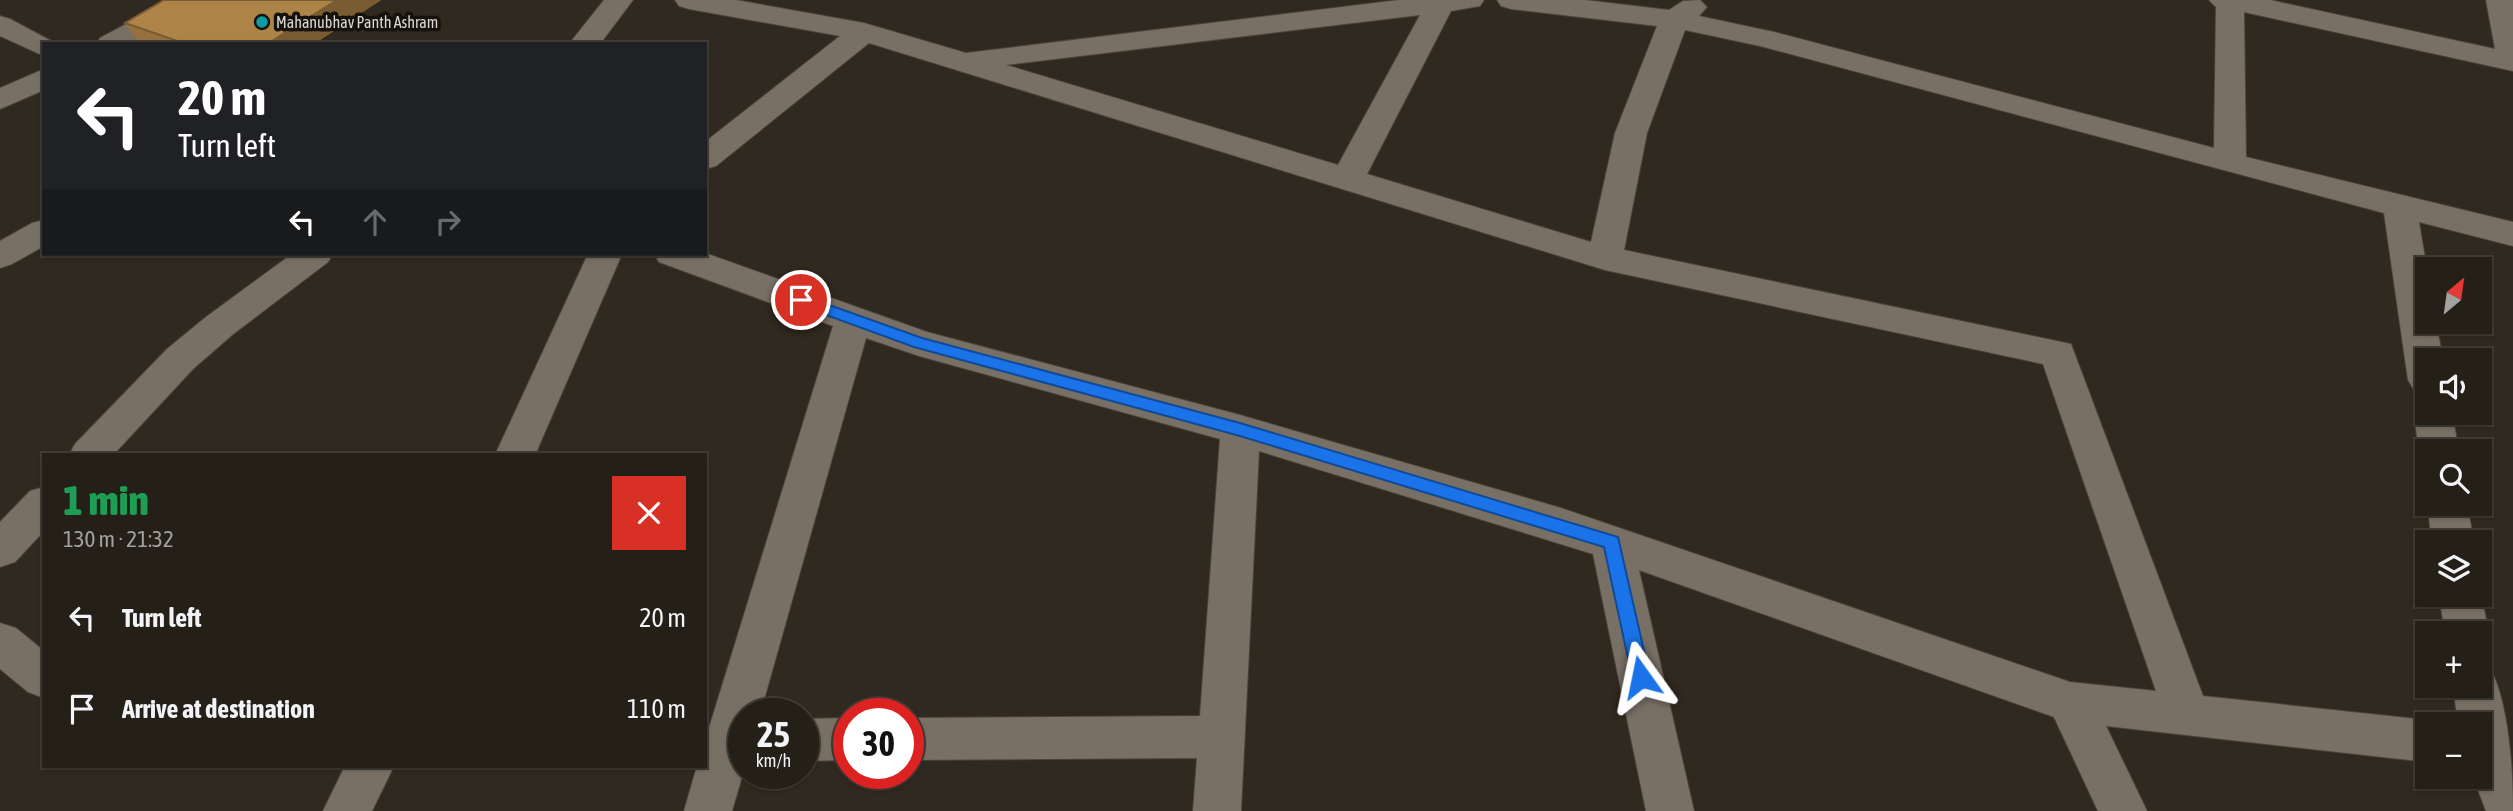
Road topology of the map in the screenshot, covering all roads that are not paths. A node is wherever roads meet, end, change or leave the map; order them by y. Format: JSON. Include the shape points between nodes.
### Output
{"nodes":[{"id":1,"x":192,"y":0,"type":"edge"},
{"id":2,"x":619,"y":0,"type":"edge"},
{"id":3,"x":689,"y":0,"type":"edge"},
{"id":4,"x":1511,"y":0,"type":"edge"},
{"id":5,"x":1703,"y":0,"type":"edge"},
{"id":6,"x":2500,"y":0,"type":"edge"},
{"id":7,"x":1455,"y":1,"type":"edge"},
{"id":8,"x":2228,"y":1,"type":"edge"},
{"id":9,"x":1674,"y":19,"type":"junction"},
{"id":10,"x":0,"y":24,"type":"edge"},
{"id":11,"x":864,"y":32,"type":"junction"},
{"id":12,"x":115,"y":42,"type":"edge"},
{"id":13,"x":586,"y":42,"type":"edge"},
{"id":14,"x":42,"y":46,"type":"edge"},
{"id":15,"x":960,"y":62,"type":"junction"},
{"id":16,"x":42,"y":79,"type":"edge"},
{"id":17,"x":0,"y":100,"type":"edge"},
{"id":18,"x":707,"y":157,"type":"edge"},
{"id":19,"x":2230,"y":163,"type":"junction"},
{"id":20,"x":1348,"y":178,"type":"junction"},
{"id":21,"x":2400,"y":208,"type":"junction"},
{"id":22,"x":42,"y":232,"type":"edge"},
{"id":23,"x":2513,"y":234,"type":"edge"},
{"id":24,"x":0,"y":256,"type":"edge"},
{"id":25,"x":313,"y":256,"type":"edge"},
{"id":26,"x":603,"y":256,"type":"edge"},
{"id":27,"x":677,"y":256,"type":"edge"},
{"id":28,"x":1605,"y":258,"type":"junction"},
{"id":29,"x":853,"y":319,"type":"junction"},
{"id":30,"x":2422,"y":348,"type":"edge"},
{"id":31,"x":1240,"y":430,"type":"junction"},
{"id":32,"x":91,"y":453,"type":"edge"},
{"id":33,"x":516,"y":453,"type":"edge"},
{"id":34,"x":42,"y":505,"type":"edge"},
{"id":35,"x":1612,"y":542,"type":"junction"},
{"id":36,"x":0,"y":550,"type":"edge"},
{"id":37,"x":0,"y":642,"type":"edge"},
{"id":38,"x":42,"y":676,"type":"edge"},
{"id":39,"x":748,"y":698,"type":"edge"},
{"id":40,"x":2070,"y":702,"type":"junction"},
{"id":41,"x":2187,"y":714,"type":"junction"},
{"id":42,"x":1221,"y":737,"type":"junction"},
{"id":43,"x":924,"y":739,"type":"edge"},
{"id":44,"x":2415,"y":740,"type":"edge"},
{"id":45,"x":728,"y":760,"type":"edge"},
{"id":46,"x":370,"y":768,"type":"edge"},
{"id":47,"x":2492,"y":769,"type":"edge"},
{"id":48,"x":2513,"y":806,"type":"edge"},
{"id":49,"x":347,"y":811,"type":"edge"},
{"id":50,"x":708,"y":811,"type":"edge"},
{"id":51,"x":1217,"y":811,"type":"edge"},
{"id":52,"x":1670,"y":811,"type":"edge"},
{"id":53,"x":2123,"y":811,"type":"edge"}],
"edges":[{"from":1,"to":12,"type":"street"},
{"from":2,"to":13,"type":"street"},
{"from":3,"to":11,"type":"street"},
{"from":4,"to":9,"type":"street"},
{"from":5,"to":9,"type":"street"},
{"from":6,"to":8,"type":"street","via":[[2513,62]]},
{"from":7,"to":15,"type":"street"},
{"from":7,"to":20,"type":"street"},
{"from":8,"to":19,"type":"street"},
{"from":9,"to":19,"type":"street","via":[[1764,38]]},
{"from":9,"to":28,"type":"street","via":[[1631,133]]},
{"from":10,"to":14,"type":"street"},
{"from":11,"to":15,"type":"street"},
{"from":11,"to":18,"type":"street"},
{"from":15,"to":20,"type":"street"},
{"from":16,"to":17,"type":"street"},
{"from":19,"to":21,"type":"street"},
{"from":20,"to":28,"type":"street"},
{"from":21,"to":23,"type":"street"},
{"from":21,"to":30,"type":"street"},
{"from":22,"to":24,"type":"street"},
{"from":25,"to":32,"type":"street","via":[[180,359]]},
{"from":26,"to":33,"type":"street"},
{"from":27,"to":29,"type":"street"},
{"from":28,"to":41,"type":"street","via":[[2057,354]]},
{"from":29,"to":31,"type":"street","via":[[919,343]]},
{"from":29,"to":39,"type":"street"},
{"from":31,"to":35,"type":"street"},
{"from":31,"to":42,"type":"street"},
{"from":34,"to":36,"type":"street"},
{"from":35,"to":40,"type":"street"},
{"from":35,"to":52,"type":"street"},
{"from":37,"to":38,"type":"street"},
{"from":40,"to":41,"type":"street"},
{"from":40,"to":53,"type":"street"},
{"from":41,"to":44,"type":"street"},
{"from":42,"to":43,"type":"street"},
{"from":42,"to":51,"type":"street"},
{"from":45,"to":50,"type":"street"},
{"from":46,"to":49,"type":"street"},
{"from":47,"to":48,"type":"street","via":[[2507,803]]}]}
